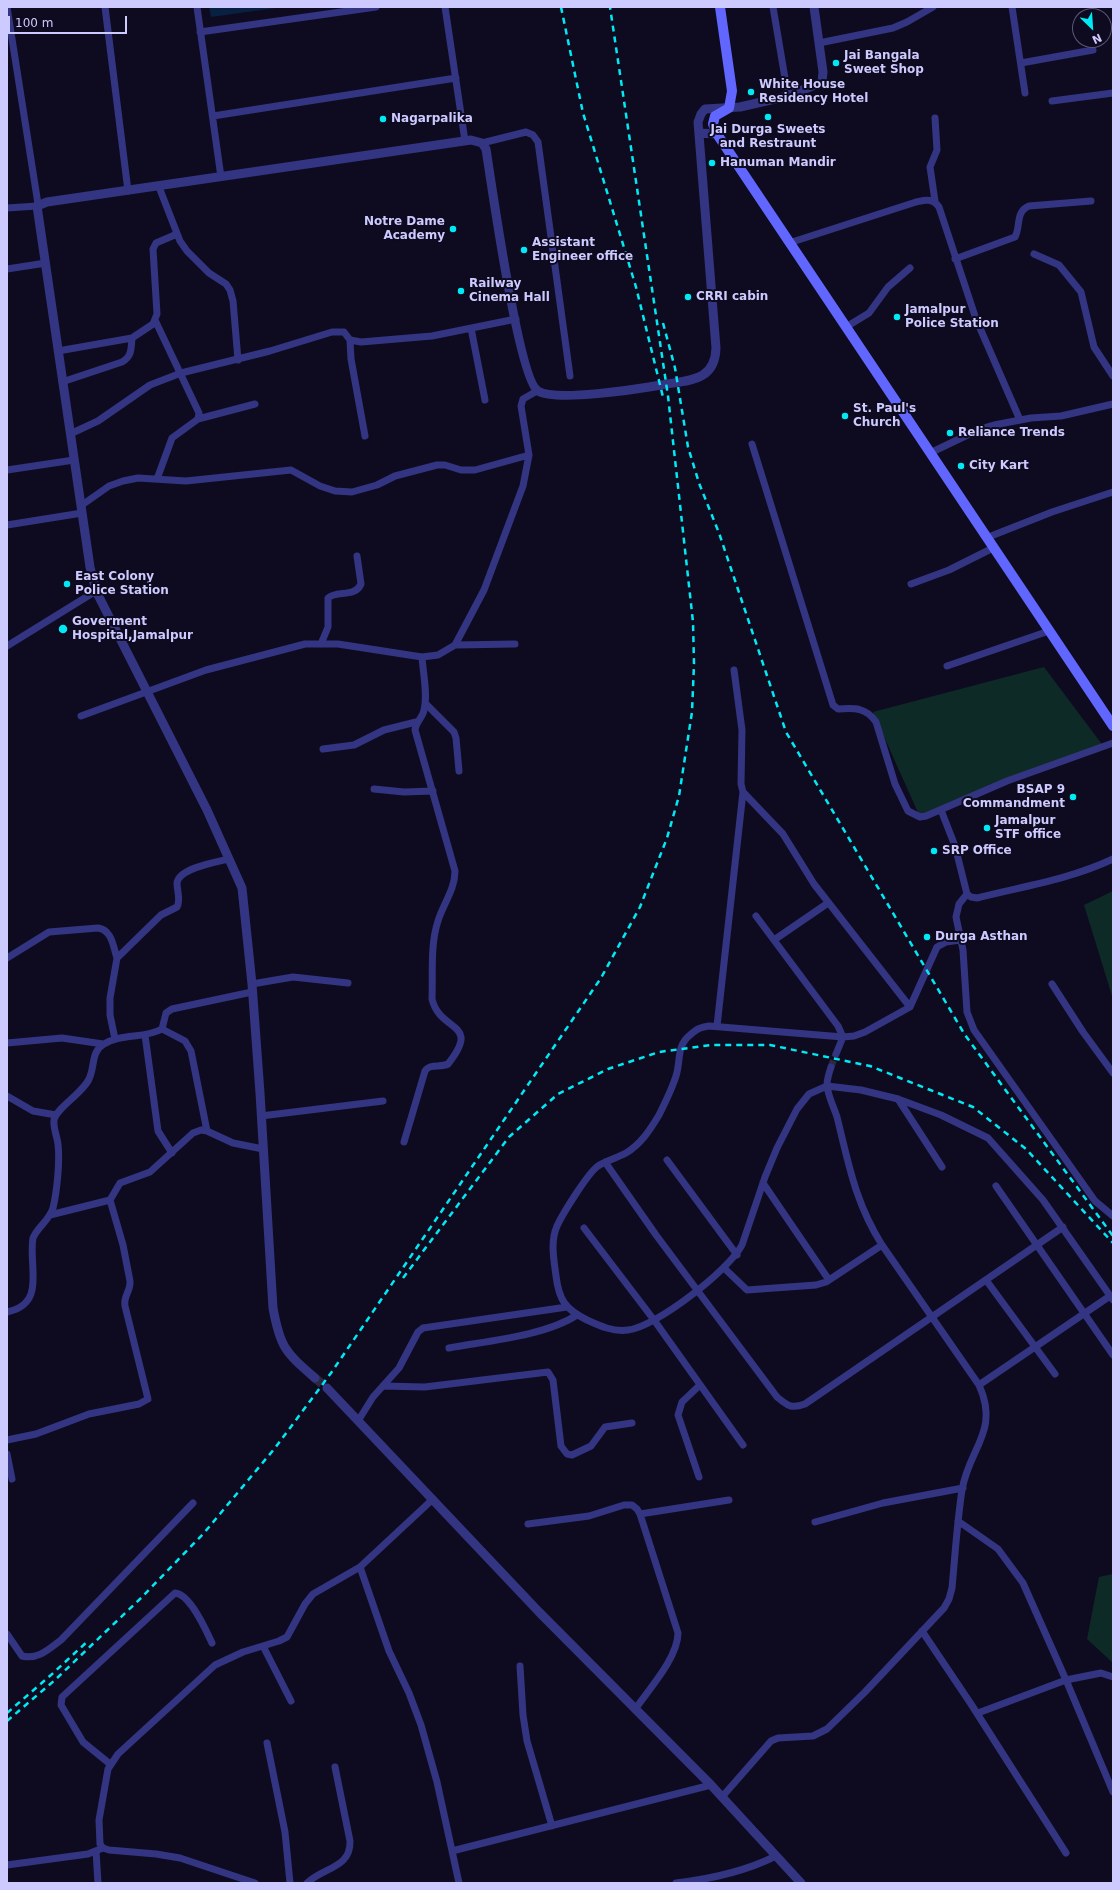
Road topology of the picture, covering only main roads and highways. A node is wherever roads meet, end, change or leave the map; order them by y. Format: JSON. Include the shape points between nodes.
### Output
{"nodes":[{"id":1,"x":720,"y":7,"type":"edge"},
{"id":2,"x":1113,"y":726,"type":"edge"}],
"edges":[{"from":1,"to":2,"type":"main road","via":[[732,91],[728,108],[715,116],[713,124],[717,134]]}]}
